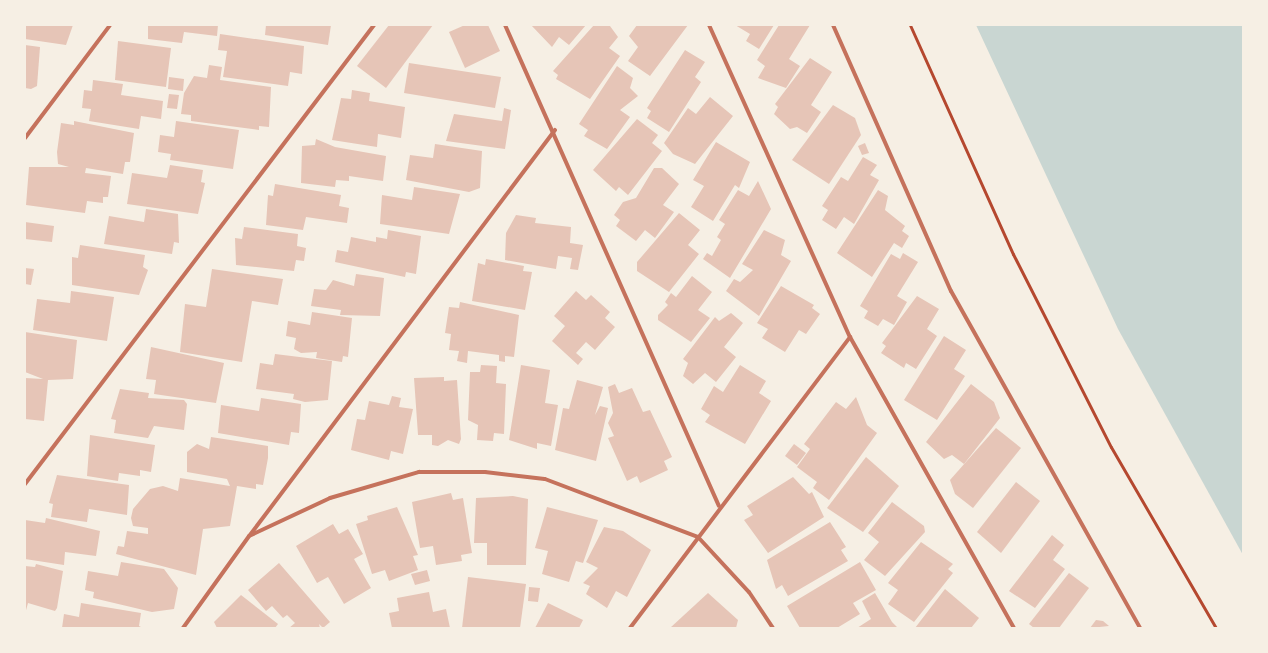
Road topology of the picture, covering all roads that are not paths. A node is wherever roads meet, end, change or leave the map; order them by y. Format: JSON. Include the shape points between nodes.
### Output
{"nodes":[{"id":1,"x":110,"y":25,"type":"edge"},
{"id":2,"x":374,"y":25,"type":"edge"},
{"id":3,"x":505,"y":25,"type":"edge"},
{"id":4,"x":709,"y":25,"type":"edge"},
{"id":5,"x":833,"y":25,"type":"edge"},
{"id":6,"x":555,"y":130,"type":"junction"},
{"id":7,"x":25,"y":138,"type":"edge"},
{"id":8,"x":850,"y":337,"type":"junction"},
{"id":9,"x":25,"y":484,"type":"edge"},
{"id":10,"x":719,"y":506,"type":"junction"},
{"id":11,"x":248,"y":536,"type":"junction"},
{"id":12,"x":698,"y":537,"type":"junction"},
{"id":13,"x":183,"y":628,"type":"edge"},
{"id":14,"x":630,"y":628,"type":"edge"},
{"id":15,"x":773,"y":628,"type":"edge"},
{"id":16,"x":1014,"y":628,"type":"edge"},
{"id":17,"x":1140,"y":628,"type":"edge"}],
"edges":[{"from":1,"to":7,"type":"lane"},
{"from":2,"to":9,"type":"lane"},
{"from":3,"to":6,"type":"lane"},
{"from":4,"to":8,"type":"lane"},
{"from":5,"to":17,"type":"lane","via":[[951,291]]},
{"from":6,"to":10,"type":"lane"},
{"from":6,"to":11,"type":"lane"},
{"from":8,"to":10,"type":"lane"},
{"from":8,"to":16,"type":"lane"},
{"from":10,"to":12,"type":"lane"},
{"from":11,"to":12,"type":"lane","via":[[330,498],[419,472],[485,472],[545,479]]},
{"from":11,"to":13,"type":"lane"},
{"from":12,"to":14,"type":"lane"},
{"from":12,"to":15,"type":"lane","via":[[749,592]]}]}
